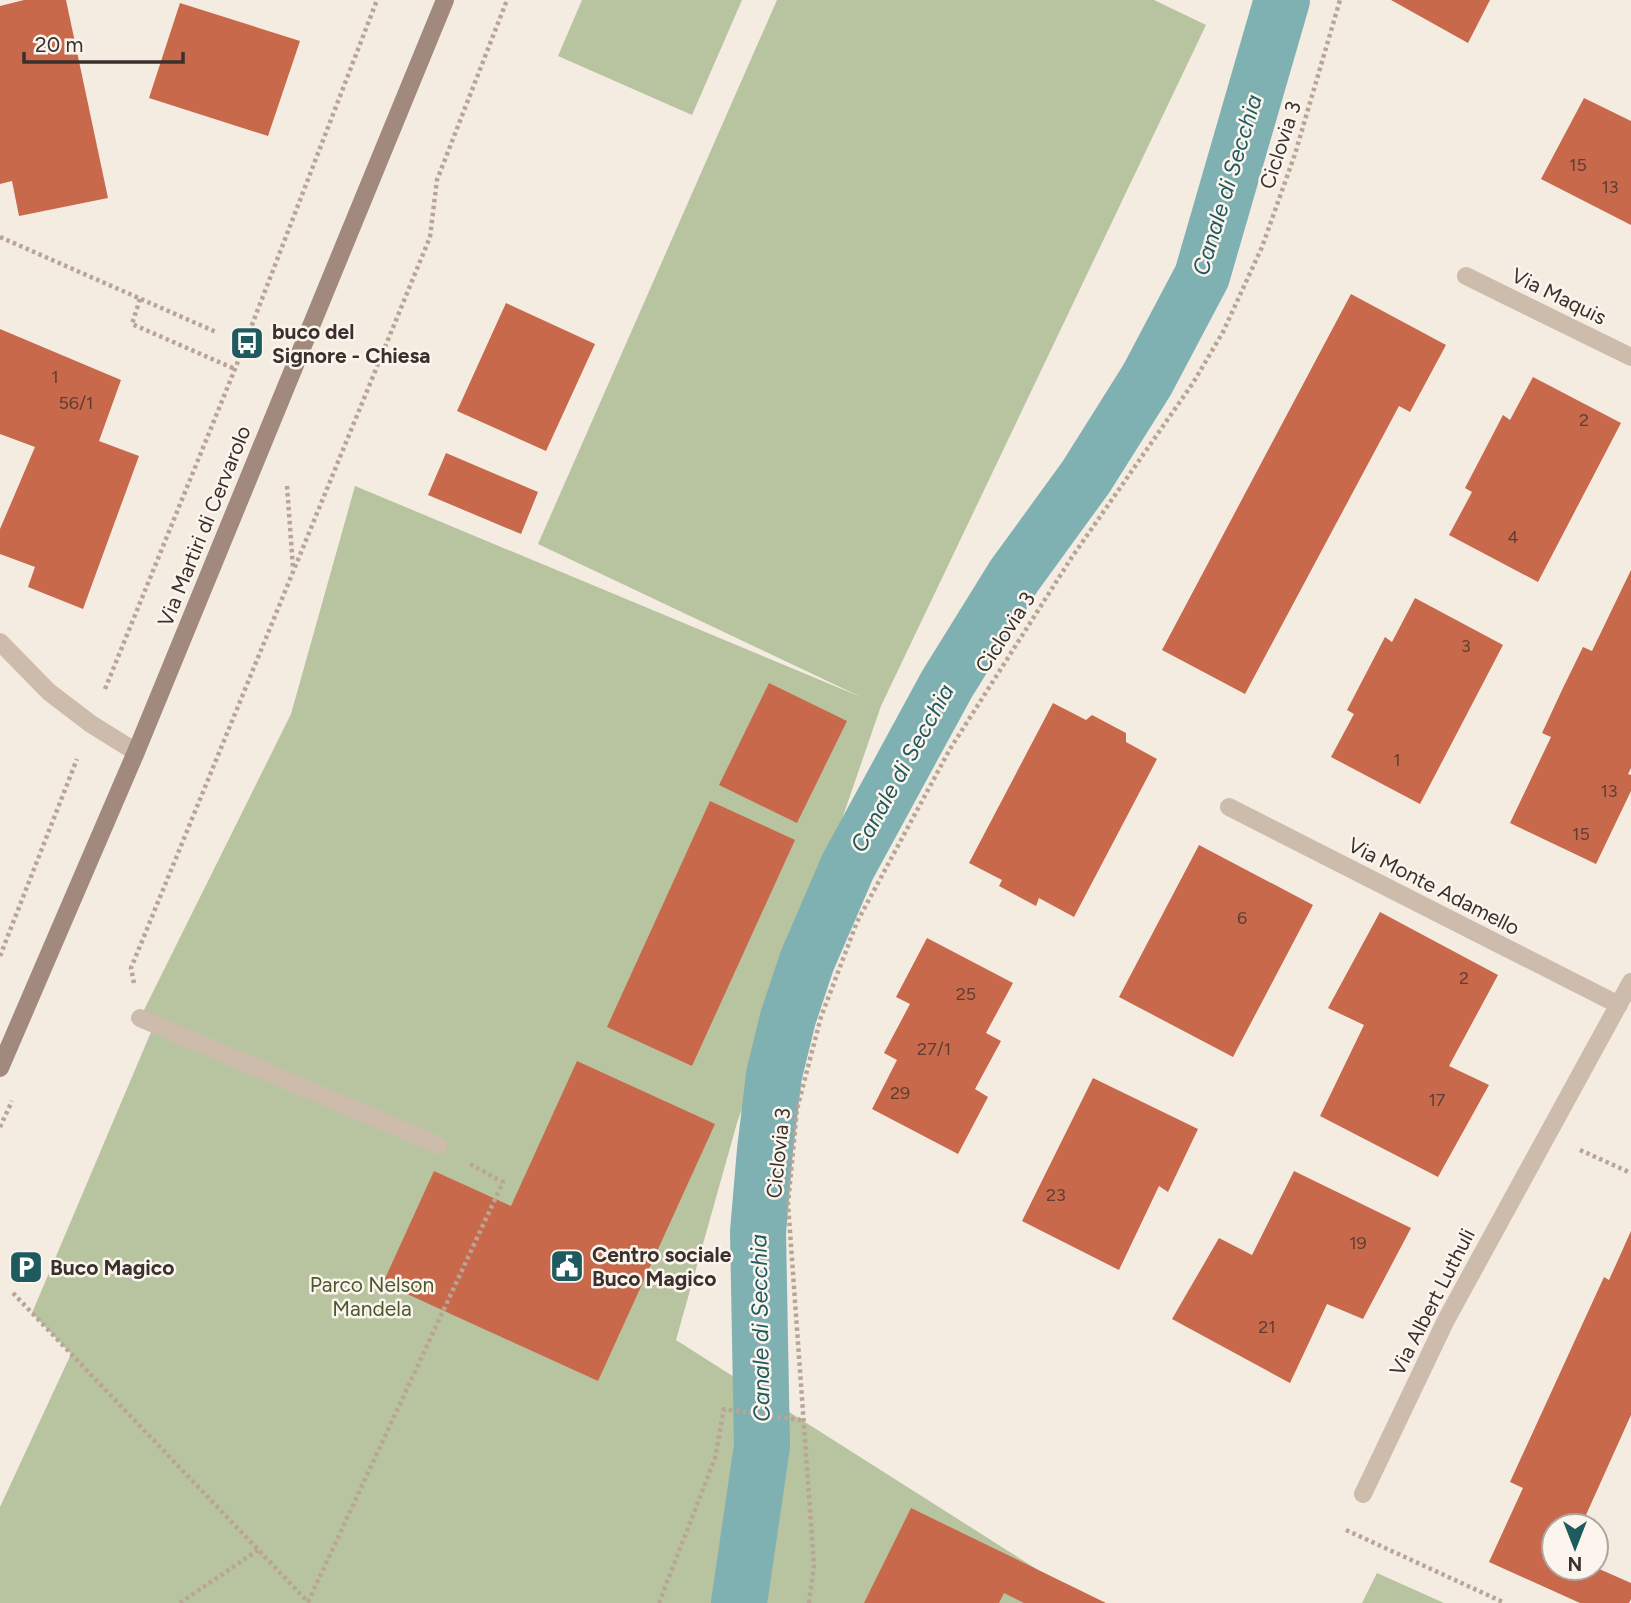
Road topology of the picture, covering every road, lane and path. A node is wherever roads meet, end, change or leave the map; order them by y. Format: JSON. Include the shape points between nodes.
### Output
{"nodes":[{"id":1,"x":377,"y":0,"type":"edge"},
{"id":2,"x":445,"y":0,"type":"edge"},
{"id":3,"x":507,"y":0,"type":"edge"},
{"id":4,"x":1339,"y":0,"type":"edge"},
{"id":5,"x":0,"y":237,"type":"edge"},
{"id":6,"x":1466,"y":276,"type":"dead end"},
{"id":7,"x":140,"y":299,"type":"junction"},
{"id":8,"x":216,"y":332,"type":"dead end"},
{"id":9,"x":1631,"y":357,"type":"edge"},
{"id":10,"x":236,"y":369,"type":"junction"},
{"id":11,"x":287,"y":480,"type":"dead end"},
{"id":12,"x":293,"y":572,"type":"junction"},
{"id":13,"x":0,"y":642,"type":"edge"},
{"id":14,"x":91,"y":724,"type":"junction"},
{"id":15,"x":136,"y":752,"type":"junction"},
{"id":16,"x":1229,"y":807,"type":"dead end"},
{"id":17,"x":0,"y":956,"type":"edge"},
{"id":18,"x":1631,"y":982,"type":"edge"},
{"id":19,"x":1619,"y":1005,"type":"junction"},
{"id":20,"x":140,"y":1018,"type":"joint"},
{"id":21,"x":0,"y":1068,"type":"edge"},
{"id":22,"x":1548,"y":1135,"type":"junction"},
{"id":23,"x":438,"y":1145,"type":"joint"},
{"id":24,"x":1631,"y":1173,"type":"edge"},
{"id":25,"x":13,"y":1293,"type":"dead end"},
{"id":26,"x":801,"y":1419,"type":"junction"},
{"id":27,"x":1363,"y":1494,"type":"dead end"},
{"id":28,"x":1346,"y":1530,"type":"dead end"},
{"id":29,"x":258,"y":1550,"type":"junction"},
{"id":30,"x":180,"y":1603,"type":"edge"},
{"id":31,"x":308,"y":1603,"type":"edge"},
{"id":32,"x":659,"y":1603,"type":"edge"},
{"id":33,"x":809,"y":1603,"type":"edge"},
{"id":34,"x":1505,"y":1603,"type":"edge"}],
"edges":[{"from":1,"to":10,"type":"path"},
{"from":2,"to":15,"type":"main road","name":"Via Martiri di Cervarolo"},
{"from":3,"to":12,"type":"path","via":[[437,180],[430,237]]},
{"from":4,"to":26,"type":"path","name":"Ciclovia 3","via":[[1291,166],[1262,247],[1223,332],[964,726],[853,933],[821,1017],[797,1109],[788,1204]]},
{"from":5,"to":7,"type":"path"},
{"from":6,"to":9,"type":"street","name":"Via Maquis"},
{"from":7,"to":8,"type":"path"},
{"from":7,"to":10,"type":"path","via":[[131,324]]},
{"from":10,"to":14,"type":"path"},
{"from":11,"to":12,"type":"path"},
{"from":12,"to":20,"type":"path","via":[[131,968]]},
{"from":13,"to":14,"type":"street","via":[[49,692]]},
{"from":14,"to":15,"type":"street"},
{"from":14,"to":17,"type":"path"},
{"from":15,"to":21,"type":"main road","name":"Via Martiri di Cervarolo"},
{"from":16,"to":19,"type":"street","name":"Via Monte Adamello"},
{"from":18,"to":19,"type":"street","name":"Via Albert Luthuli"},
{"from":19,"to":22,"type":"street","name":"Via Albert Luthuli"},
{"from":20,"to":23,"type":"street"},
{"from":22,"to":24,"type":"path"},
{"from":22,"to":27,"type":"street","name":"Via Albert Luthuli","via":[[1446,1320]]},
{"from":23,"to":31,"type":"path","via":[[503,1182]]},
{"from":25,"to":29,"type":"path"},
{"from":26,"to":32,"type":"path","via":[[724,1409],[715,1458]]},
{"from":26,"to":33,"type":"path","name":"Ciclovia 3","via":[[814,1565]]},
{"from":28,"to":34,"type":"path"},
{"from":29,"to":30,"type":"path"},
{"from":29,"to":31,"type":"path"}]}
